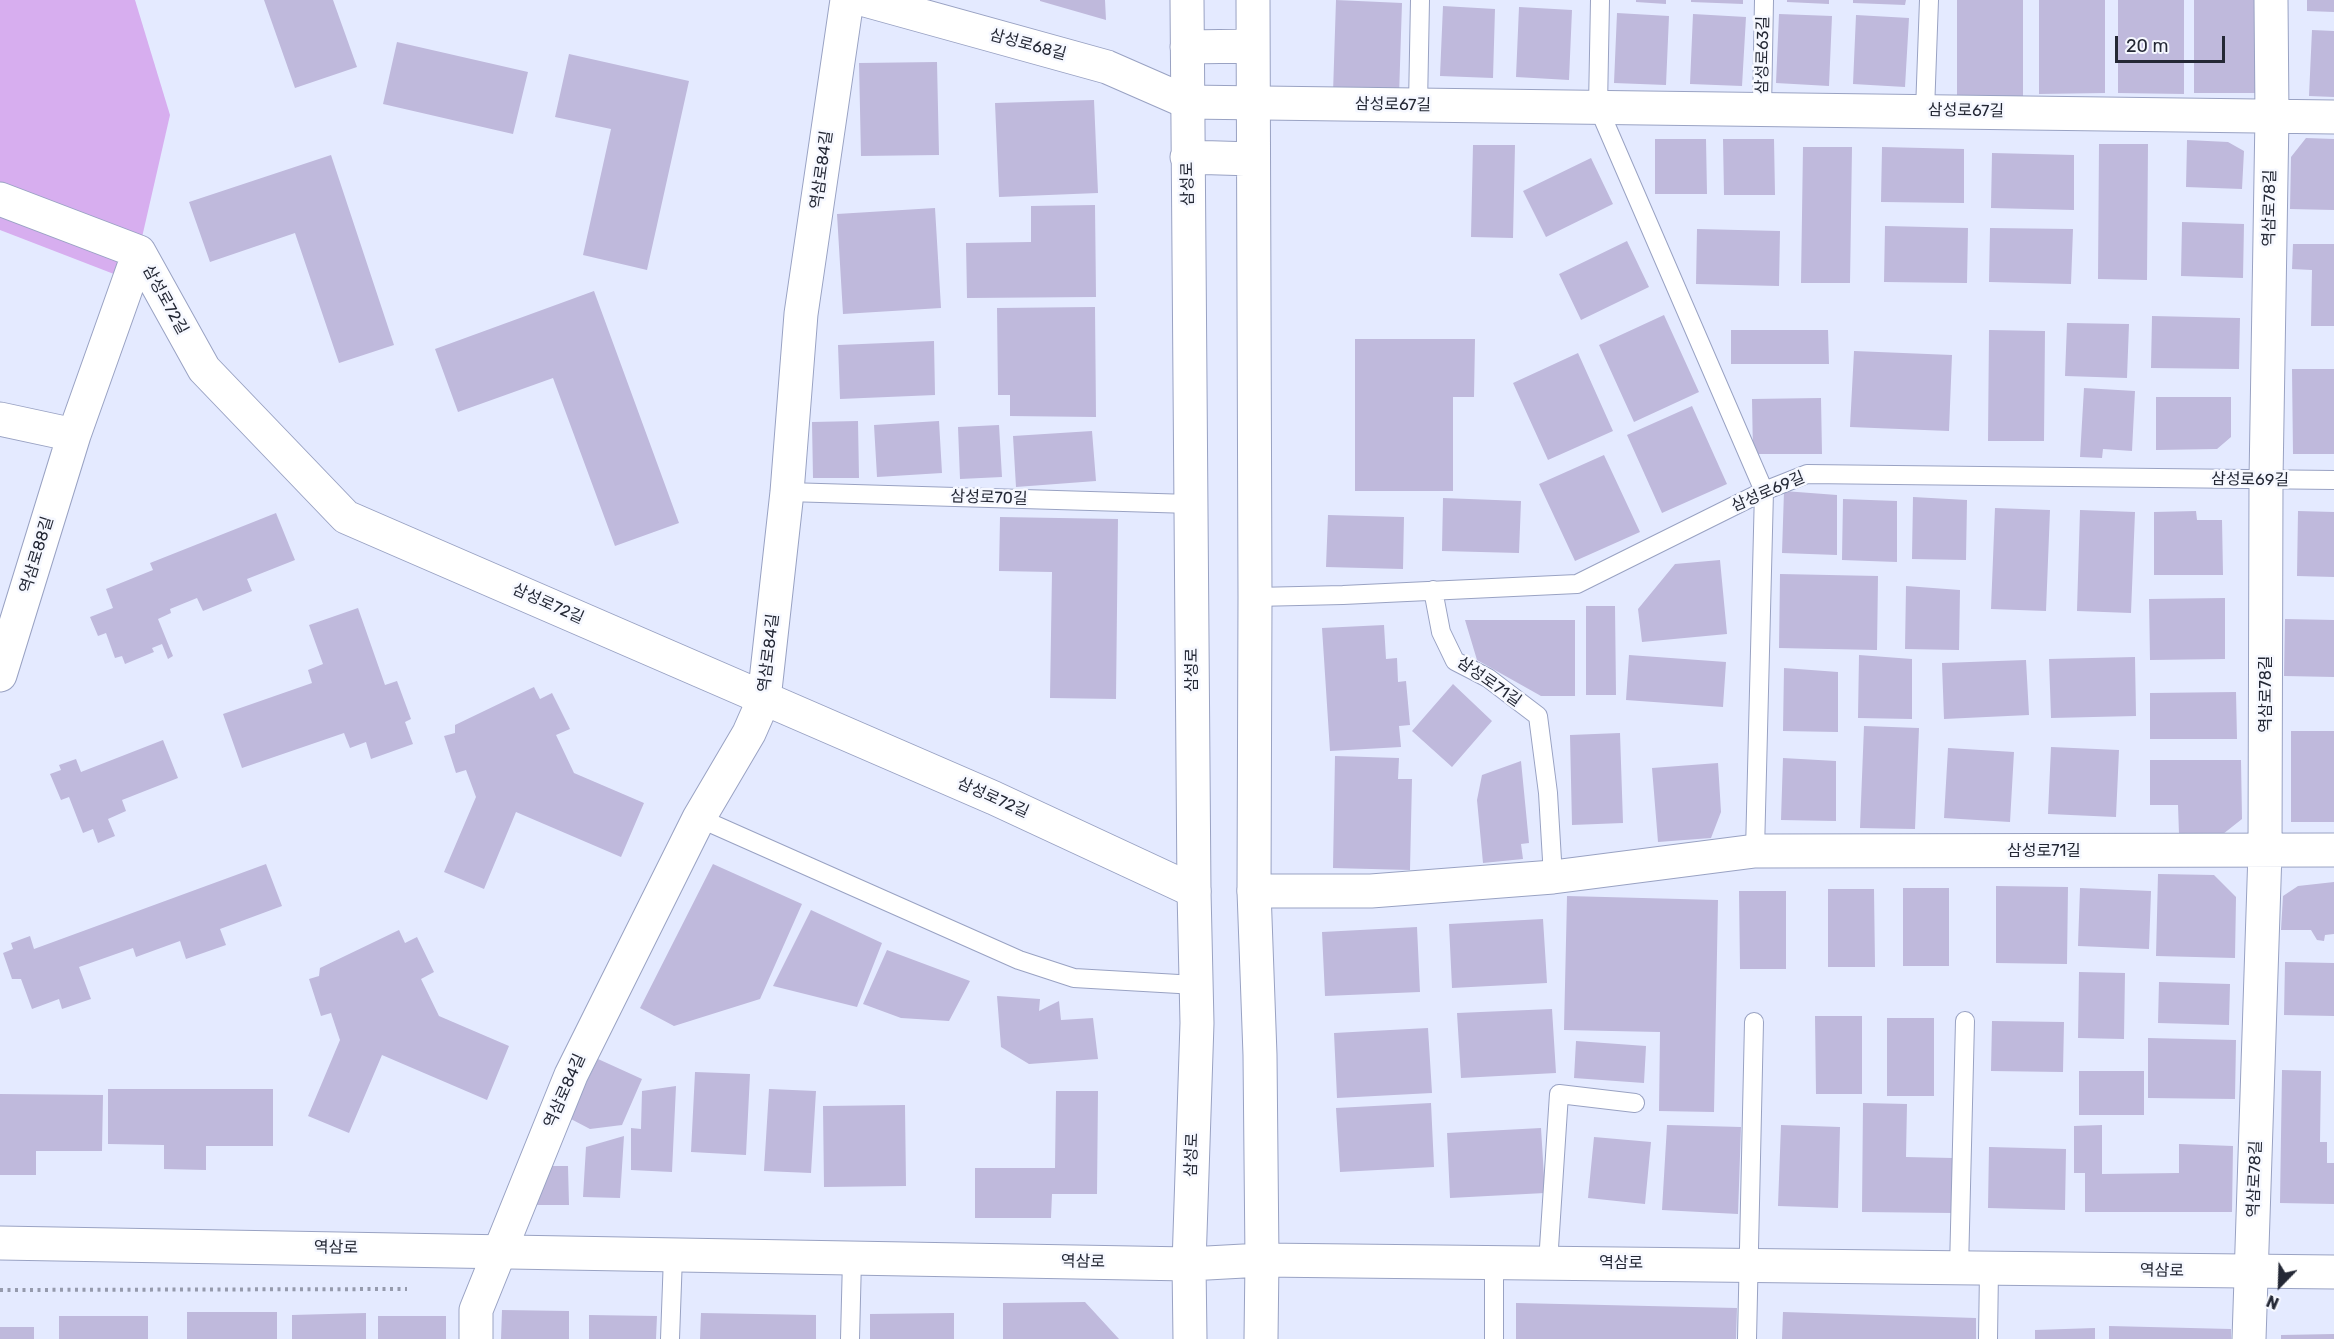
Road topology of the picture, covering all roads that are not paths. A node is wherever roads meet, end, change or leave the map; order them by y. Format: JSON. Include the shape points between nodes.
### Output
{"nodes":[{"id":1,"x":847,"y":0,"type":"edge"},
{"id":2,"x":865,"y":0,"type":"edge"},
{"id":3,"x":1187,"y":0,"type":"edge"},
{"id":4,"x":1253,"y":0,"type":"edge"},
{"id":5,"x":1420,"y":0,"type":"edge"},
{"id":6,"x":1600,"y":0,"type":"edge"},
{"id":7,"x":1764,"y":0,"type":"edge"},
{"id":8,"x":1929,"y":0,"type":"edge"},
{"id":9,"x":2271,"y":0,"type":"edge"},
{"id":10,"x":1253,"y":46,"type":"junction"},
{"id":11,"x":1187,"y":47,"type":"junction"},
{"id":12,"x":1187,"y":102,"type":"junction"},
{"id":13,"x":1253,"y":103,"type":"junction"},
{"id":14,"x":1418,"y":105,"type":"junction"},
{"id":15,"x":1598,"y":107,"type":"junction"},
{"id":16,"x":1762,"y":109,"type":"junction"},
{"id":17,"x":1925,"y":111,"type":"junction"},
{"id":18,"x":2272,"y":115,"type":"junction"},
{"id":19,"x":2334,"y":117,"type":"edge"},
{"id":20,"x":1187,"y":157,"type":"junction"},
{"id":21,"x":1253,"y":159,"type":"junction"},
{"id":22,"x":0,"y":199,"type":"edge"},
{"id":23,"x":139,"y":252,"type":"junction"},
{"id":24,"x":0,"y":418,"type":"edge"},
{"id":25,"x":74,"y":435,"type":"junction"},
{"id":26,"x":2266,"y":480,"type":"junction"},
{"id":27,"x":2334,"y":480,"type":"edge"},
{"id":28,"x":1764,"y":491,"type":"junction"},
{"id":29,"x":787,"y":492,"type":"junction"},
{"id":30,"x":1191,"y":504,"type":"junction"},
{"id":31,"x":1433,"y":591,"type":"junction"},
{"id":32,"x":1255,"y":597,"type":"junction"},
{"id":33,"x":0,"y":675,"type":"edge"},
{"id":34,"x":764,"y":699,"type":"junction"},
{"id":35,"x":699,"y":818,"type":"junction"},
{"id":36,"x":2334,"y":850,"type":"edge"},
{"id":37,"x":1755,"y":851,"type":"junction"},
{"id":38,"x":2265,"y":852,"type":"junction"},
{"id":39,"x":1553,"y":877,"type":"junction"},
{"id":40,"x":1194,"y":891,"type":"junction"},
{"id":41,"x":1254,"y":891,"type":"junction"},
{"id":42,"x":1196,"y":985,"type":"junction"},
{"id":43,"x":1965,"y":1021,"type":"dead end"},
{"id":44,"x":1754,"y":1022,"type":"dead end"},
{"id":45,"x":1635,"y":1103,"type":"dead end"},
{"id":46,"x":0,"y":1243,"type":"edge"},
{"id":47,"x":499,"y":1250,"type":"junction"},
{"id":48,"x":673,"y":1256,"type":"junction"},
{"id":49,"x":852,"y":1259,"type":"junction"},
{"id":50,"x":1262,"y":1260,"type":"junction"},
{"id":51,"x":1494,"y":1263,"type":"junction"},
{"id":52,"x":1548,"y":1263,"type":"junction"},
{"id":53,"x":1189,"y":1264,"type":"junction"},
{"id":54,"x":1748,"y":1265,"type":"junction"},
{"id":55,"x":1974,"y":1269,"type":"junction"},
{"id":56,"x":2252,"y":1272,"type":"junction"},
{"id":57,"x":2334,"y":1272,"type":"edge"},
{"id":58,"x":476,"y":1339,"type":"edge"},
{"id":59,"x":670,"y":1339,"type":"edge"},
{"id":60,"x":850,"y":1339,"type":"edge"},
{"id":61,"x":1190,"y":1339,"type":"edge"},
{"id":62,"x":1261,"y":1339,"type":"edge"},
{"id":63,"x":1494,"y":1339,"type":"edge"},
{"id":64,"x":1747,"y":1339,"type":"edge"},
{"id":65,"x":1988,"y":1339,"type":"edge"},
{"id":66,"x":2249,"y":1339,"type":"edge"}],
"edges":[{"from":1,"to":29,"type":"street","name":"역삼로84길","via":[[801,314]]},
{"from":2,"to":12,"type":"street","name":"삼성로68길","via":[[1107,67]]},
{"from":3,"to":11,"type":"street","name":"삼성로"},
{"from":4,"to":10,"type":"street"},
{"from":5,"to":14,"type":"lane"},
{"from":6,"to":15,"type":"lane"},
{"from":7,"to":16,"type":"lane","name":"삼성로63길"},
{"from":8,"to":17,"type":"lane"},
{"from":9,"to":18,"type":"street","name":"역삼로78길"},
{"from":10,"to":11,"type":"street"},
{"from":10,"to":13,"type":"street"},
{"from":11,"to":12,"type":"street","name":"삼성로"},
{"from":12,"to":13,"type":"street","name":"삼성로67길"},
{"from":12,"to":20,"type":"street","name":"삼성로"},
{"from":13,"to":14,"type":"street","name":"삼성로67길"},
{"from":13,"to":21,"type":"street"},
{"from":14,"to":15,"type":"street","name":"삼성로67길"},
{"from":15,"to":16,"type":"street","name":"삼성로67길"},
{"from":15,"to":28,"type":"lane"},
{"from":16,"to":17,"type":"street","name":"삼성로67길"},
{"from":17,"to":18,"type":"street","name":"삼성로67길"},
{"from":18,"to":19,"type":"street","name":"삼성로67길"},
{"from":18,"to":26,"type":"street","name":"역삼로78길"},
{"from":20,"to":21,"type":"street"},
{"from":20,"to":30,"type":"street","name":"삼성로"},
{"from":21,"to":32,"type":"street"},
{"from":22,"to":23,"type":"street","name":"삼성로72길"},
{"from":23,"to":25,"type":"street","name":"역삼로88길"},
{"from":23,"to":34,"type":"street","name":"삼성로72길","via":[[204,369],[346,517]]},
{"from":24,"to":25,"type":"street"},
{"from":25,"to":33,"type":"street","name":"역삼로88길"},
{"from":26,"to":27,"type":"lane","name":"삼성로69길"},
{"from":26,"to":28,"type":"lane","name":"삼성로69길","via":[[1807,474]]},
{"from":26,"to":38,"type":"street","name":"역삼로78길"},
{"from":28,"to":31,"type":"lane","name":"삼성로69길","via":[[1577,584]]},
{"from":28,"to":37,"type":"lane"},
{"from":29,"to":30,"type":"lane","name":"삼성로70길"},
{"from":29,"to":34,"type":"street","name":"역삼로84길"},
{"from":30,"to":40,"type":"street","name":"삼성로"},
{"from":31,"to":32,"type":"lane","name":"삼성로69길"},
{"from":31,"to":39,"type":"lane","name":"삼성로71길","via":[[1441,632],[1455,661],[1488,678],[1538,716]]},
{"from":32,"to":41,"type":"street"},
{"from":34,"to":35,"type":"street","name":"역삼로84길","via":[[749,733]]},
{"from":34,"to":40,"type":"street","name":"삼성로72길","via":[[994,798]]},
{"from":35,"to":42,"type":"lane","via":[[1019,960],[1074,978]]},
{"from":35,"to":47,"type":"street","name":"역삼로84길","via":[[571,1075]]},
{"from":36,"to":38,"type":"street","name":"삼성로71길"},
{"from":37,"to":38,"type":"street","name":"삼성로71길"},
{"from":37,"to":39,"type":"street","name":"삼성로71길"},
{"from":38,"to":56,"type":"street","name":"역삼로78길"},
{"from":39,"to":41,"type":"street","name":"삼성로71길","via":[[1371,891]]},
{"from":40,"to":42,"type":"street","name":"삼성로"},
{"from":41,"to":50,"type":"street"},
{"from":42,"to":53,"type":"street","name":"삼성로"},
{"from":43,"to":55,"type":"lane"},
{"from":44,"to":54,"type":"lane"},
{"from":45,"to":52,"type":"lane","via":[[1559,1094]]},
{"from":46,"to":47,"type":"street","name":"역삼로"},
{"from":47,"to":48,"type":"street","name":"역삼로"},
{"from":47,"to":58,"type":"street","name":"역삼로84길","via":[[476,1310]]},
{"from":48,"to":49,"type":"street","name":"역삼로"},
{"from":48,"to":59,"type":"lane"},
{"from":49,"to":53,"type":"street","name":"역삼로"},
{"from":49,"to":60,"type":"lane"},
{"from":50,"to":51,"type":"street","name":"역삼로"},
{"from":50,"to":53,"type":"street","name":"역삼로"},
{"from":50,"to":62,"type":"street"},
{"from":51,"to":52,"type":"street","name":"역삼로"},
{"from":51,"to":63,"type":"lane"},
{"from":52,"to":54,"type":"street","name":"역삼로"},
{"from":53,"to":61,"type":"street","name":"삼성로"},
{"from":54,"to":55,"type":"street","name":"역삼로"},
{"from":54,"to":64,"type":"lane"},
{"from":55,"to":56,"type":"street","name":"역삼로"},
{"from":55,"to":65,"type":"lane"},
{"from":56,"to":57,"type":"street","name":"역삼로"},
{"from":56,"to":66,"type":"street","name":"역삼로78길"}]}
